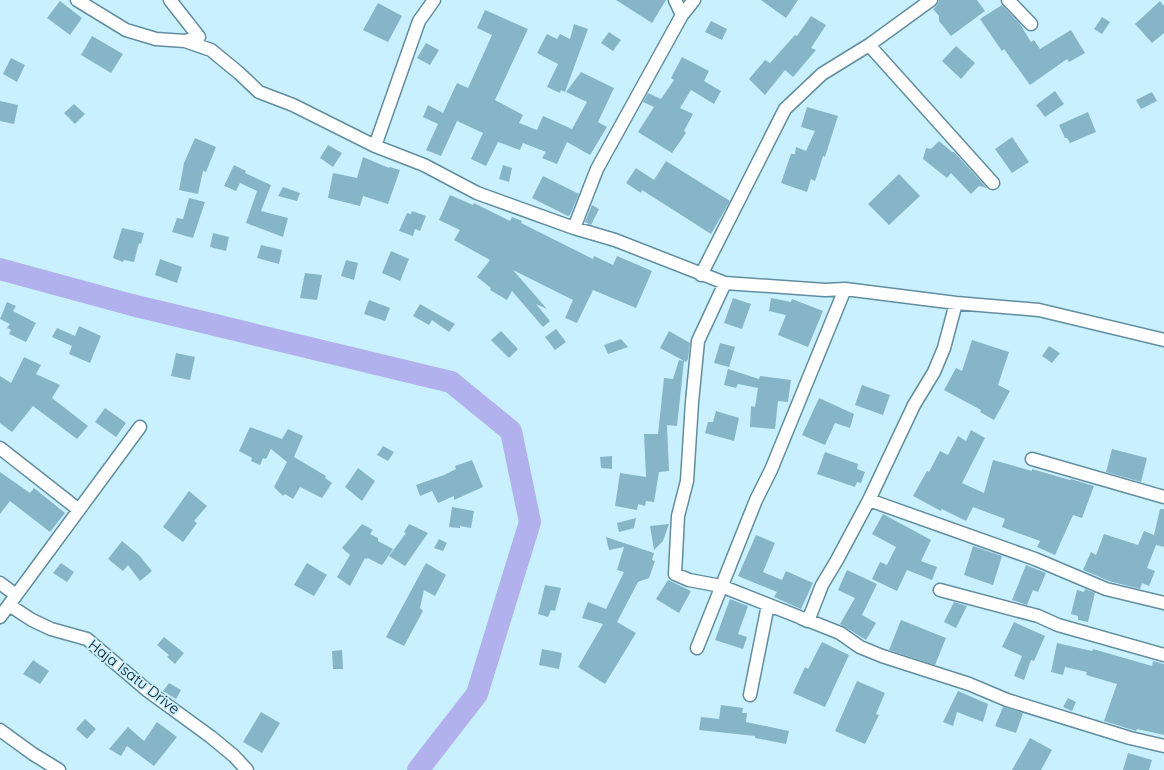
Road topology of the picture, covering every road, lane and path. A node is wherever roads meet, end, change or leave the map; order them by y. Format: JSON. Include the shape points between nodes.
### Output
{"nodes":[{"id":1,"x":76,"y":0,"type":"edge"},
{"id":2,"x":170,"y":0,"type":"edge"},
{"id":3,"x":434,"y":0,"type":"edge"},
{"id":4,"x":675,"y":0,"type":"edge"},
{"id":5,"x":694,"y":0,"type":"edge"},
{"id":6,"x":931,"y":0,"type":"edge"},
{"id":7,"x":1008,"y":0,"type":"edge"},
{"id":8,"x":682,"y":15,"type":"junction"},
{"id":9,"x":1031,"y":24,"type":"dead end"},
{"id":10,"x":185,"y":41,"type":"junction"},
{"id":11,"x":869,"y":45,"type":"junction"},
{"id":12,"x":375,"y":146,"type":"junction"},
{"id":13,"x":993,"y":183,"type":"dead end"},
{"id":14,"x":574,"y":228,"type":"junction"},
{"id":15,"x":700,"y":275,"type":"junction"},
{"id":16,"x":724,"y":283,"type":"junction"},
{"id":17,"x":845,"y":289,"type":"junction"},
{"id":18,"x":956,"y":303,"type":"junction"},
{"id":19,"x":1164,"y":340,"type":"edge"},
{"id":20,"x":140,"y":427,"type":"dead end"},
{"id":21,"x":0,"y":448,"type":"edge"},
{"id":22,"x":1032,"y":459,"type":"dead end"},
{"id":23,"x":1164,"y":497,"type":"edge"},
{"id":24,"x":869,"y":500,"type":"junction"},
{"id":25,"x":79,"y":510,"type":"junction"},
{"id":26,"x":0,"y":583,"type":"edge"},
{"id":27,"x":721,"y":586,"type":"junction"},
{"id":28,"x":940,"y":590,"type":"dead end"},
{"id":29,"x":13,"y":600,"type":"junction"},
{"id":30,"x":1164,"y":603,"type":"edge"},
{"id":31,"x":768,"y":604,"type":"junction"},
{"id":32,"x":0,"y":617,"type":"edge"},
{"id":33,"x":808,"y":621,"type":"junction"},
{"id":34,"x":697,"y":648,"type":"dead end"},
{"id":35,"x":1164,"y":655,"type":"edge"},
{"id":36,"x":750,"y":695,"type":"dead end"},
{"id":37,"x":0,"y":730,"type":"edge"},
{"id":38,"x":1164,"y":746,"type":"edge"},
{"id":39,"x":59,"y":770,"type":"edge"},
{"id":40,"x":247,"y":770,"type":"edge"}],
"edges":[{"from":1,"to":10,"type":"street","via":[[126,30],[156,39]]},
{"from":2,"to":10,"type":"street","via":[[199,37]]},
{"from":3,"to":12,"type":"street","via":[[419,21]]},
{"from":4,"to":8,"type":"street"},
{"from":5,"to":8,"type":"street"},
{"from":6,"to":11,"type":"street"},
{"from":7,"to":9,"type":"street"},
{"from":8,"to":14,"type":"street","via":[[597,169]]},
{"from":10,"to":12,"type":"street","via":[[211,50],[259,92],[293,105]]},
{"from":11,"to":13,"type":"street"},
{"from":11,"to":15,"type":"street","via":[[822,74],[786,109]]},
{"from":12,"to":14,"type":"street","via":[[424,164],[477,192]]},
{"from":14,"to":15,"type":"street","via":[[615,240]]},
{"from":15,"to":16,"type":"street"},
{"from":16,"to":17,"type":"street"},
{"from":16,"to":27,"type":"street","via":[[698,341],[687,481],[678,516],[675,574]]},
{"from":17,"to":18,"type":"street"},
{"from":17,"to":27,"type":"street"},
{"from":18,"to":19,"type":"street","via":[[1039,310]]},
{"from":18,"to":24,"type":"street","via":[[934,372],[914,405]]},
{"from":20,"to":25,"type":"street"},
{"from":21,"to":25,"type":"street"},
{"from":22,"to":23,"type":"street"},
{"from":24,"to":30,"type":"street","via":[[1036,559],[1106,589]]},
{"from":24,"to":33,"type":"street","via":[[822,585]]},
{"from":25,"to":29,"type":"street"},
{"from":26,"to":29,"type":"street","name":"Haja Isatu Drive"},
{"from":27,"to":31,"type":"street"},
{"from":27,"to":34,"type":"street"},
{"from":28,"to":35,"type":"street"},
{"from":29,"to":32,"type":"street"},
{"from":29,"to":40,"type":"street","name":"Haja Isatu Drive","via":[[32,620],[87,639],[148,691],[211,737]]},
{"from":31,"to":33,"type":"street"},
{"from":31,"to":36,"type":"street"},
{"from":33,"to":38,"type":"street","via":[[840,633],[860,647],[882,656],[1016,703]]},
{"from":37,"to":39,"type":"street"}]}
